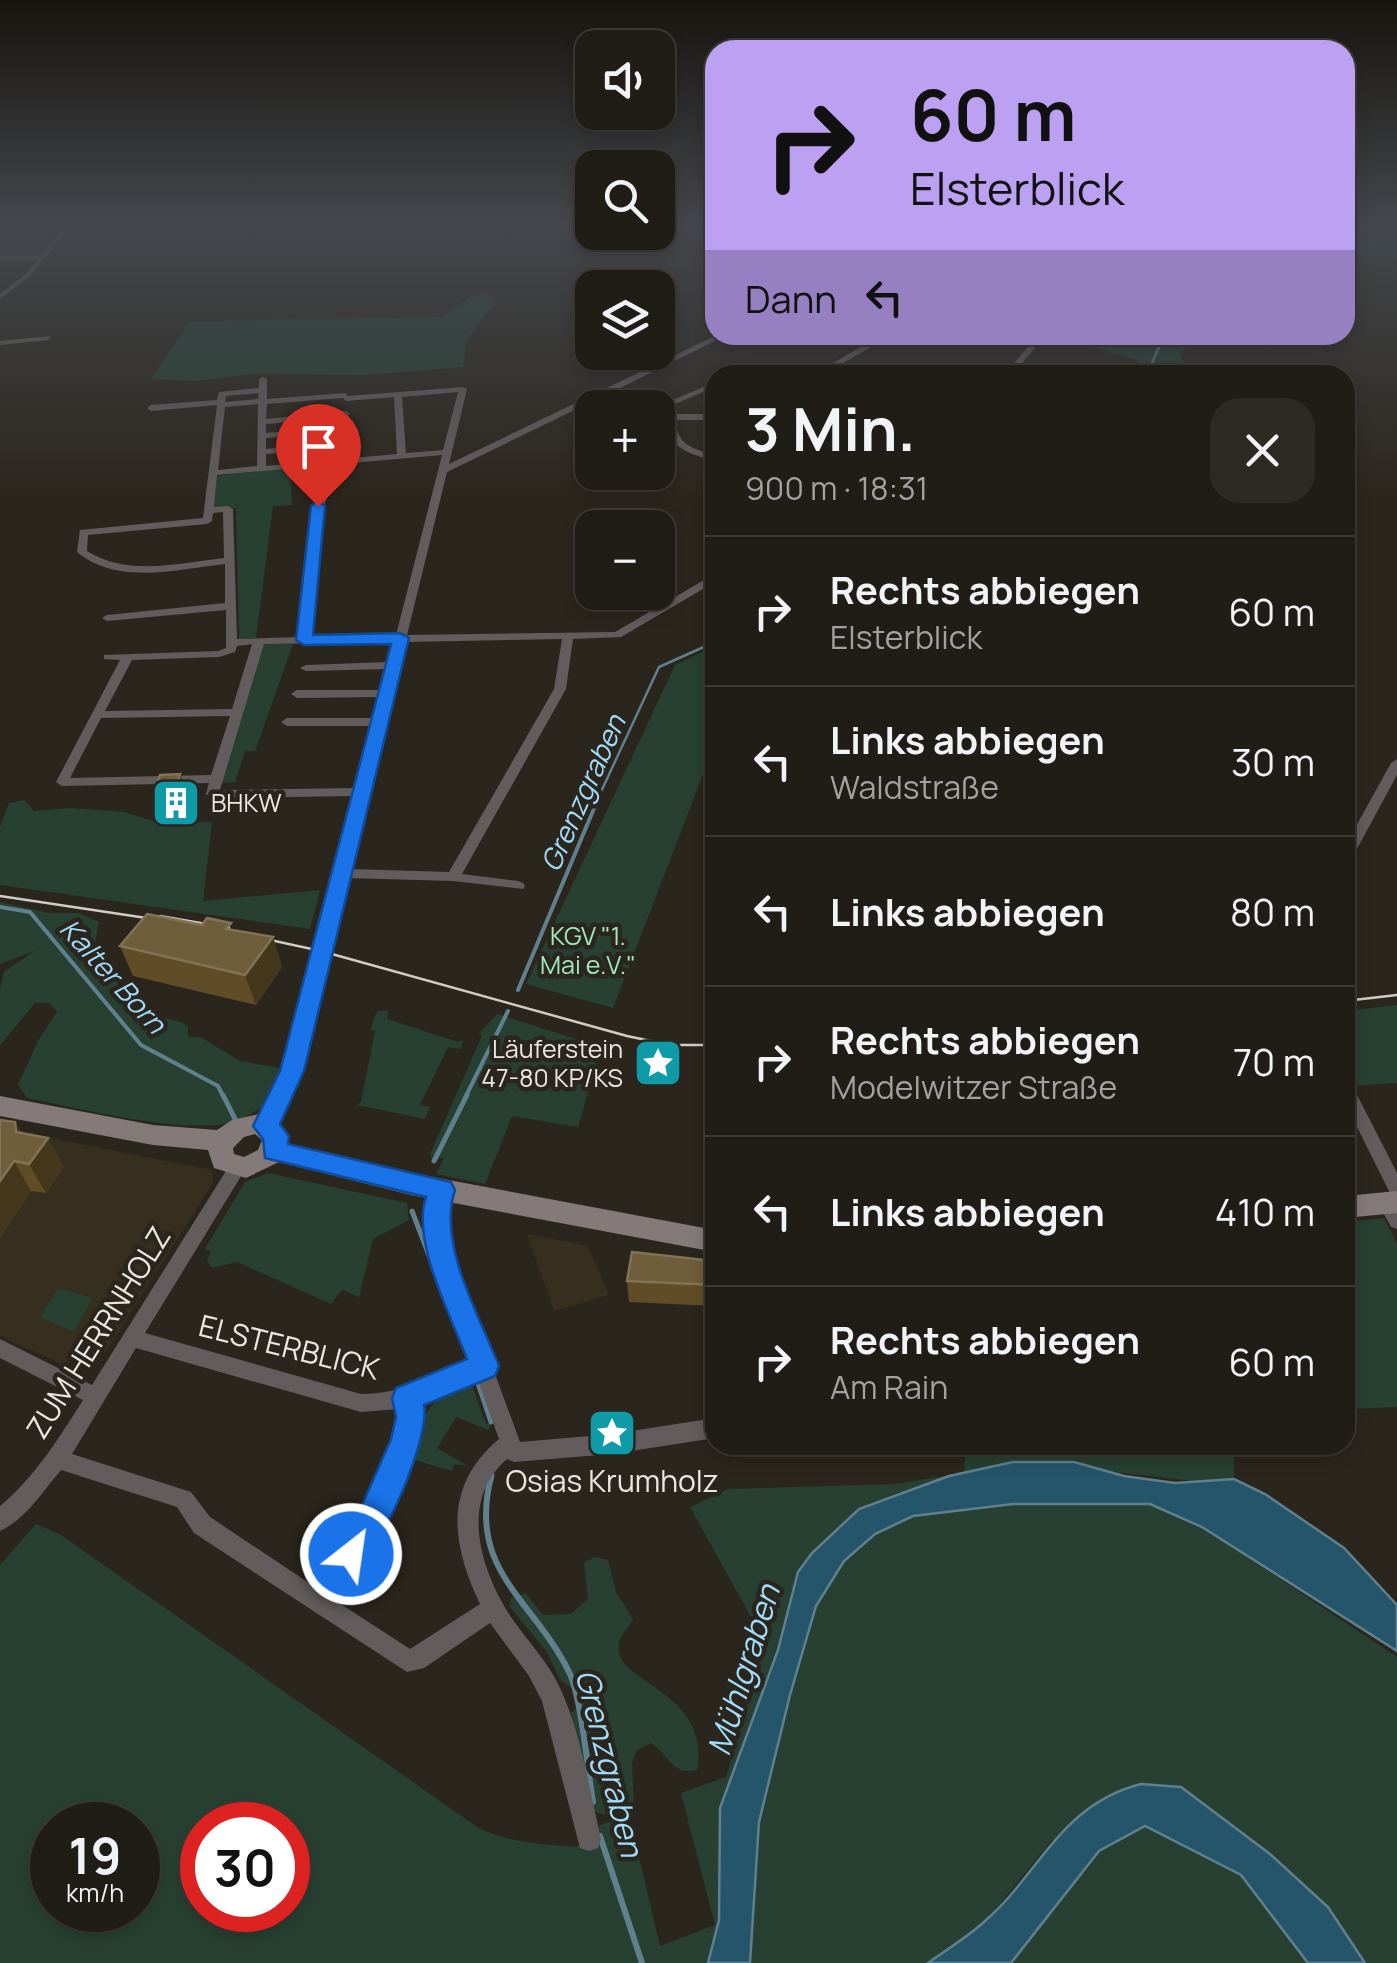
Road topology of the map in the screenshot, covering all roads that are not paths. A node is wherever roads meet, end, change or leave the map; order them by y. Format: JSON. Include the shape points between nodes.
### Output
{"nodes":[{"id":1,"x":48,"y":338,"type":"dead end"},
{"id":2,"x":0,"y":343,"type":"edge"},
{"id":3,"x":705,"y":344,"type":"edge"},
{"id":4,"x":870,"y":345,"type":"edge"},
{"id":5,"x":1034,"y":345,"type":"edge"},
{"id":6,"x":834,"y":365,"type":"edge"},
{"id":7,"x":1016,"y":365,"type":"edge"},
{"id":8,"x":344,"y":380,"type":"dead end"},
{"id":9,"x":705,"y":388,"type":"edge"},
{"id":10,"x":610,"y":390,"type":"edge"},
{"id":11,"x":263,"y":391,"type":"junction"},
{"id":12,"x":398,"y":394,"type":"junction"},
{"id":13,"x":346,"y":397,"type":"junction"},
{"id":14,"x":675,"y":401,"type":"edge"},
{"id":15,"x":221,"y":404,"type":"junction"},
{"id":16,"x":575,"y":407,"type":"edge"},
{"id":17,"x":151,"y":408,"type":"dead end"},
{"id":18,"x":346,"y":414,"type":"junction"},
{"id":19,"x":705,"y":417,"type":"edge"},
{"id":20,"x":675,"y":418,"type":"edge"},
{"id":21,"x":263,"y":422,"type":"junction"},
{"id":22,"x":347,"y":429,"type":"junction"},
{"id":23,"x":262,"y":436,"type":"junction"},
{"id":24,"x":675,"y":441,"type":"edge"},
{"id":25,"x":348,"y":444,"type":"junction"},
{"id":26,"x":261,"y":452,"type":"junction"},
{"id":27,"x":447,"y":452,"type":"junction"},
{"id":28,"x":705,"y":454,"type":"edge"},
{"id":29,"x":402,"y":456,"type":"junction"},
{"id":30,"x":350,"y":460,"type":"junction"},
{"id":31,"x":336,"y":462,"type":"junction"},
{"id":32,"x":260,"y":468,"type":"junction"},
{"id":33,"x":444,"y":470,"type":"junction"},
{"id":34,"x":214,"y":472,"type":"junction"},
{"id":35,"x":209,"y":510,"type":"junction"},
{"id":36,"x":230,"y":560,"type":"junction"},
{"id":37,"x":705,"y":584,"type":"edge"},
{"id":38,"x":232,"y":606,"type":"junction"},
{"id":39,"x":106,"y":618,"type":"dead end"},
{"id":40,"x":568,"y":636,"type":"junction"},
{"id":41,"x":400,"y":638,"type":"junction"},
{"id":42,"x":304,"y":640,"type":"junction"},
{"id":43,"x":259,"y":641,"type":"junction"},
{"id":44,"x":232,"y":642,"type":"junction"},
{"id":45,"x":108,"y":656,"type":"dead end"},
{"id":46,"x":128,"y":656,"type":"junction"},
{"id":47,"x":394,"y":665,"type":"junction"},
{"id":48,"x":306,"y":668,"type":"dead end"},
{"id":49,"x":387,"y":692,"type":"junction"},
{"id":50,"x":296,"y":694,"type":"dead end"},
{"id":51,"x":237,"y":712,"type":"junction"},
{"id":52,"x":97,"y":715,"type":"junction"},
{"id":53,"x":287,"y":722,"type":"dead end"},
{"id":54,"x":380,"y":722,"type":"junction"},
{"id":55,"x":1397,"y":762,"type":"edge"},
{"id":56,"x":217,"y":779,"type":"junction"},
{"id":57,"x":361,"y":792,"type":"junction"},
{"id":58,"x":1355,"y":840,"type":"edge"},
{"id":59,"x":340,"y":873,"type":"junction"},
{"id":60,"x":453,"y":877,"type":"junction"},
{"id":61,"x":518,"y":886,"type":"dead end"},
{"id":62,"x":0,"y":1106,"type":"edge"},
{"id":63,"x":1355,"y":1111,"type":"edge"},
{"id":64,"x":270,"y":1138,"type":"junction"},
{"id":65,"x":223,"y":1140,"type":"junction"},
{"id":66,"x":237,"y":1168,"type":"junction"},
{"id":67,"x":442,"y":1190,"type":"junction"},
{"id":68,"x":1394,"y":1204,"type":"edge"},
{"id":69,"x":1355,"y":1206,"type":"edge"},
{"id":70,"x":705,"y":1239,"type":"edge"},
{"id":71,"x":133,"y":1338,"type":"junction"},
{"id":72,"x":0,"y":1348,"type":"edge"},
{"id":73,"x":484,"y":1366,"type":"junction"},
{"id":74,"x":95,"y":1396,"type":"junction"},
{"id":75,"x":407,"y":1398,"type":"junction"},
{"id":76,"x":705,"y":1429,"type":"edge"},
{"id":77,"x":510,"y":1444,"type":"junction"},
{"id":78,"x":57,"y":1459,"type":"junction"},
{"id":79,"x":0,"y":1520,"type":"edge"},
{"id":80,"x":318,"y":1601,"type":"junction"},
{"id":81,"x":494,"y":1607,"type":"junction"},
{"id":82,"x":589,"y":1839,"type":"dead end"}],
"edges":[{"from":1,"to":2,"type":"street"},
{"from":3,"to":10,"type":"street"},
{"from":4,"to":6,"type":"street"},
{"from":5,"to":7,"type":"street"},
{"from":8,"to":13,"type":"street"},
{"from":9,"to":14,"type":"street"},
{"from":11,"to":13,"type":"street"},
{"from":11,"to":15,"type":"street","via":[[222,394]]},
{"from":11,"to":21,"type":"street"},
{"from":12,"to":13,"type":"street"},
{"from":12,"to":27,"type":"street","via":[[463,389]]},
{"from":12,"to":29,"type":"street"},
{"from":13,"to":18,"type":"street"},
{"from":15,"to":17,"type":"street"},
{"from":15,"to":34,"type":"street"},
{"from":16,"to":33,"type":"street"},
{"from":18,"to":21,"type":"street"},
{"from":18,"to":22,"type":"street"},
{"from":19,"to":20,"type":"street"},
{"from":21,"to":23,"type":"street"},
{"from":22,"to":23,"type":"street"},
{"from":22,"to":25,"type":"street"},
{"from":23,"to":26,"type":"street"},
{"from":24,"to":28,"type":"street"},
{"from":25,"to":26,"type":"street"},
{"from":25,"to":30,"type":"street"},
{"from":26,"to":32,"type":"street"},
{"from":27,"to":29,"type":"street"},
{"from":27,"to":33,"type":"street"},
{"from":29,"to":30,"type":"street"},
{"from":30,"to":31,"type":"street"},
{"from":31,"to":32,"type":"street"},
{"from":31,"to":42,"type":"street","via":[[315,516]]},
{"from":32,"to":34,"type":"street"},
{"from":33,"to":41,"type":"street"},
{"from":34,"to":35,"type":"street"},
{"from":35,"to":36,"type":"street","via":[[228,509]]},
{"from":35,"to":36,"type":"street","via":[[207,521],[83,532],[82,552],[94,562],[127,568]]},
{"from":36,"to":38,"type":"street"},
{"from":37,"to":40,"type":"street","via":[[626,632]]},
{"from":38,"to":39,"type":"street"},
{"from":38,"to":44,"type":"street"},
{"from":40,"to":41,"type":"street"},
{"from":40,"to":60,"type":"street","via":[[560,689]]},
{"from":41,"to":42,"type":"street"},
{"from":41,"to":47,"type":"street"},
{"from":42,"to":43,"type":"street"},
{"from":43,"to":44,"type":"street"},
{"from":43,"to":51,"type":"street"},
{"from":44,"to":46,"type":"street","via":[[231,650],[219,654]]},
{"from":45,"to":46,"type":"street"},
{"from":46,"to":52,"type":"street"},
{"from":47,"to":48,"type":"street"},
{"from":47,"to":49,"type":"street"},
{"from":49,"to":50,"type":"street"},
{"from":49,"to":54,"type":"street"},
{"from":51,"to":52,"type":"street"},
{"from":51,"to":56,"type":"street"},
{"from":52,"to":56,"type":"street","via":[[62,782]]},
{"from":53,"to":54,"type":"street"},
{"from":54,"to":57,"type":"street"},
{"from":55,"to":58,"type":"street"},
{"from":56,"to":57,"type":"street","via":[[212,794]]},
{"from":57,"to":59,"type":"street"},
{"from":59,"to":60,"type":"street"},
{"from":59,"to":64,"type":"street"},
{"from":60,"to":61,"type":"street"},
{"from":62,"to":65,"type":"street"},
{"from":63,"to":68,"type":"street"},
{"from":64,"to":65,"type":"street","via":[[242,1126]]},
{"from":64,"to":66,"type":"street","via":[[254,1166]]},
{"from":64,"to":67,"type":"street"},
{"from":65,"to":66,"type":"street","via":[[223,1161]]},
{"from":66,"to":71,"type":"street","name":"ZUM HERRNHOLZ"},
{"from":67,"to":70,"type":"street"},
{"from":67,"to":73,"type":"street","via":[[436,1238]]},
{"from":68,"to":69,"type":"street"},
{"from":71,"to":74,"type":"street","name":"ZUM HERRNHOLZ"},
{"from":71,"to":75,"type":"street","name":"ELSTERBLICK","via":[[361,1403]]},
{"from":72,"to":74,"type":"street"},
{"from":73,"to":75,"type":"street","name":"ELSTERBLICK"},
{"from":73,"to":77,"type":"street"},
{"from":74,"to":78,"type":"street","name":"ZUM HERRNHOLZ"},
{"from":75,"to":80,"type":"street","via":[[406,1439],[368,1530]]},
{"from":76,"to":77,"type":"street","via":[[522,1454]]},
{"from":77,"to":81,"type":"street","via":[[479,1472],[468,1512],[470,1548]]},
{"from":78,"to":79,"type":"street","name":"ZUM HERRNHOLZ"},
{"from":78,"to":80,"type":"street","via":[[184,1499],[202,1524]]},
{"from":80,"to":81,"type":"street","via":[[407,1661]]},
{"from":81,"to":82,"type":"street","via":[[547,1683]]}]}
